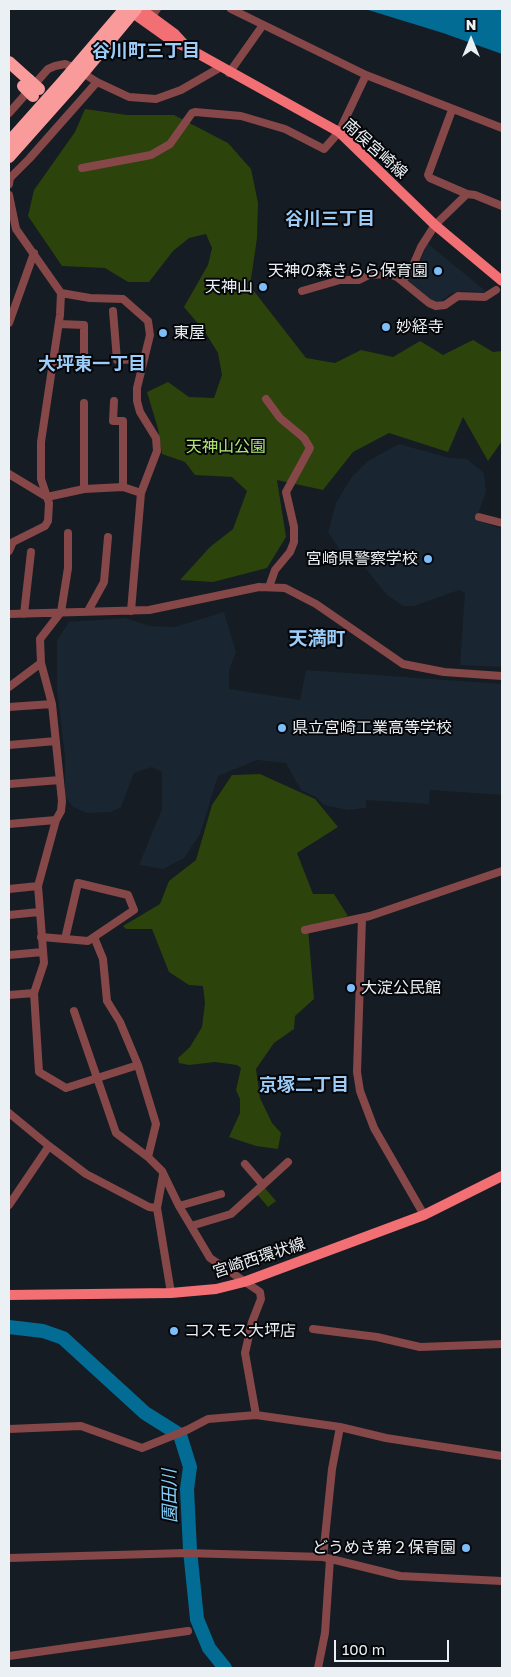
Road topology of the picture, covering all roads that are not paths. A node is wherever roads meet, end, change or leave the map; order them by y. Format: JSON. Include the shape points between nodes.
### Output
{"nodes":[{"id":1,"x":126,"y":9,"type":"edge"},
{"id":2,"x":136,"y":9,"type":"edge"},
{"id":3,"x":142,"y":9,"type":"edge"},
{"id":4,"x":231,"y":9,"type":"edge"},
{"id":5,"x":154,"y":12,"type":"edge"},
{"id":6,"x":263,"y":25,"type":"junction"},
{"id":7,"x":186,"y":47,"type":"junction"},
{"id":8,"x":9,"y":62,"type":"edge"},
{"id":9,"x":225,"y":70,"type":"junction"},
{"id":10,"x":9,"y":73,"type":"edge"},
{"id":11,"x":366,"y":75,"type":"junction"},
{"id":12,"x":69,"y":82,"type":"junction"},
{"id":13,"x":97,"y":82,"type":"junction"},
{"id":14,"x":26,"y":83,"type":"junction"},
{"id":15,"x":45,"y":100,"type":"junction"},
{"id":16,"x":452,"y":110,"type":"junction"},
{"id":17,"x":9,"y":113,"type":"edge"},
{"id":18,"x":502,"y":128,"type":"edge"},
{"id":19,"x":338,"y":132,"type":"junction"},
{"id":20,"x":9,"y":142,"type":"edge"},
{"id":21,"x":9,"y":157,"type":"edge"},
{"id":22,"x":82,"y":168,"type":"dead end"},
{"id":23,"x":9,"y":184,"type":"edge"},
{"id":24,"x":467,"y":194,"type":"junction"},
{"id":25,"x":9,"y":195,"type":"edge"},
{"id":26,"x":502,"y":206,"type":"edge"},
{"id":27,"x":11,"y":220,"type":"edge"},
{"id":28,"x":435,"y":225,"type":"junction"},
{"id":29,"x":34,"y":253,"type":"junction"},
{"id":30,"x":502,"y":281,"type":"edge"},
{"id":31,"x":402,"y":282,"type":"junction"},
{"id":32,"x":496,"y":290,"type":"dead end"},
{"id":33,"x":302,"y":291,"type":"dead end"},
{"id":34,"x":61,"y":293,"type":"junction"},
{"id":35,"x":114,"y":311,"type":"dead end"},
{"id":36,"x":9,"y":322,"type":"edge"},
{"id":37,"x":59,"y":324,"type":"junction"},
{"id":38,"x":144,"y":359,"type":"junction"},
{"id":39,"x":53,"y":364,"type":"junction"},
{"id":40,"x":266,"y":399,"type":"dead end"},
{"id":41,"x":114,"y":401,"type":"dead end"},
{"id":42,"x":84,"y":403,"type":"dead end"},
{"id":43,"x":9,"y":474,"type":"edge"},
{"id":44,"x":123,"y":488,"type":"junction"},
{"id":45,"x":84,"y":489,"type":"junction"},
{"id":46,"x":141,"y":494,"type":"junction"},
{"id":47,"x":47,"y":497,"type":"junction"},
{"id":48,"x":479,"y":517,"type":"dead end"},
{"id":49,"x":502,"y":524,"type":"edge"},
{"id":50,"x":68,"y":533,"type":"dead end"},
{"id":51,"x":108,"y":537,"type":"dead end"},
{"id":52,"x":10,"y":546,"type":"edge"},
{"id":53,"x":31,"y":552,"type":"dead end"},
{"id":54,"x":269,"y":587,"type":"junction"},
{"id":55,"x":88,"y":611,"type":"junction"},
{"id":56,"x":132,"y":611,"type":"junction"},
{"id":57,"x":61,"y":612,"type":"junction"},
{"id":58,"x":9,"y":614,"type":"edge"},
{"id":59,"x":24,"y":614,"type":"junction"},
{"id":60,"x":41,"y":662,"type":"junction"},
{"id":61,"x":502,"y":676,"type":"edge"},
{"id":62,"x":9,"y":687,"type":"edge"},
{"id":63,"x":52,"y":704,"type":"junction"},
{"id":64,"x":9,"y":707,"type":"edge"},
{"id":65,"x":56,"y":741,"type":"junction"},
{"id":66,"x":9,"y":745,"type":"edge"},
{"id":67,"x":60,"y":780,"type":"junction"},
{"id":68,"x":9,"y":784,"type":"edge"},
{"id":69,"x":56,"y":820,"type":"junction"},
{"id":70,"x":9,"y":824,"type":"edge"},
{"id":71,"x":502,"y":871,"type":"edge"},
{"id":72,"x":38,"y":886,"type":"junction"},
{"id":73,"x":9,"y":889,"type":"edge"},
{"id":74,"x":39,"y":912,"type":"junction"},
{"id":75,"x":9,"y":915,"type":"edge"},
{"id":76,"x":362,"y":918,"type":"junction"},
{"id":77,"x":305,"y":930,"type":"dead end"},
{"id":78,"x":42,"y":937,"type":"junction"},
{"id":79,"x":94,"y":937,"type":"junction"},
{"id":80,"x":64,"y":939,"type":"junction"},
{"id":81,"x":43,"y":952,"type":"junction"},
{"id":82,"x":9,"y":955,"type":"edge"},
{"id":83,"x":34,"y":993,"type":"junction"},
{"id":84,"x":9,"y":995,"type":"edge"},
{"id":85,"x":74,"y":1010,"type":"dead end"},
{"id":86,"x":138,"y":1065,"type":"junction"},
{"id":87,"x":97,"y":1077,"type":"junction"},
{"id":88,"x":9,"y":1113,"type":"edge"},
{"id":89,"x":48,"y":1146,"type":"junction"},
{"id":90,"x":148,"y":1157,"type":"junction"},
{"id":91,"x":288,"y":1162,"type":"dead end"},
{"id":92,"x":245,"y":1164,"type":"dead end"},
{"id":93,"x":163,"y":1175,"type":"junction"},
{"id":94,"x":502,"y":1176,"type":"edge"},
{"id":95,"x":263,"y":1185,"type":"junction"},
{"id":96,"x":221,"y":1194,"type":"dead end"},
{"id":97,"x":9,"y":1205,"type":"edge"},
{"id":98,"x":179,"y":1206,"type":"junction"},
{"id":99,"x":157,"y":1208,"type":"junction"},
{"id":100,"x":424,"y":1215,"type":"junction"},
{"id":101,"x":191,"y":1226,"type":"junction"},
{"id":102,"x":244,"y":1282,"type":"junction"},
{"id":103,"x":171,"y":1293,"type":"junction"},
{"id":104,"x":9,"y":1296,"type":"edge"},
{"id":105,"x":313,"y":1329,"type":"dead end"},
{"id":106,"x":502,"y":1344,"type":"edge"},
{"id":107,"x":256,"y":1415,"type":"junction"},
{"id":108,"x":340,"y":1427,"type":"junction"},
{"id":109,"x":9,"y":1429,"type":"edge"},
{"id":110,"x":502,"y":1456,"type":"edge"},
{"id":111,"x":9,"y":1558,"type":"edge"},
{"id":112,"x":326,"y":1558,"type":"junction"},
{"id":113,"x":502,"y":1581,"type":"edge"},
{"id":114,"x":188,"y":1631,"type":"dead end"},
{"id":115,"x":9,"y":1656,"type":"edge"},
{"id":116,"x":318,"y":1668,"type":"edge"}],
"edges":[{"from":1,"to":7,"type":"main road","name":"南俣宮崎線"},
{"from":1,"to":12,"type":"highway","bridge":true},
{"from":2,"to":12,"type":"highway","bridge":true},
{"from":3,"to":5,"type":"main road","name":"南俣宮崎線"},
{"from":4,"to":6,"type":"street"},
{"from":5,"to":7,"type":"main road","name":"南俣宮崎線"},
{"from":6,"to":9,"type":"street"},
{"from":6,"to":11,"type":"street"},
{"from":7,"to":9,"type":"main road","name":"南俣宮崎線"},
{"from":8,"to":14,"type":"highway"},
{"from":9,"to":13,"type":"street","via":[[156,99],[128,97]]},
{"from":9,"to":19,"type":"main road","name":"南俣宮崎線"},
{"from":10,"to":14,"type":"highway"},
{"from":11,"to":16,"type":"street"},
{"from":11,"to":19,"type":"street"},
{"from":12,"to":15,"type":"highway"},
{"from":13,"to":17,"type":"street","via":[[65,64],[55,66],[48,69]]},
{"from":13,"to":23,"type":"street","via":[[10,178]]},
{"from":14,"to":15,"type":"highway","bridge":true},
{"from":15,"to":20,"type":"highway"},
{"from":15,"to":21,"type":"highway"},
{"from":16,"to":18,"type":"street"},
{"from":16,"to":24,"type":"street","via":[[428,175]]},
{"from":19,"to":22,"type":"street","via":[[324,149],[285,129],[241,116],[195,112],[170,144],[151,155]]},
{"from":19,"to":28,"type":"main road","name":"南俣宮崎線"},
{"from":24,"to":26,"type":"street","via":[[475,194]]},
{"from":24,"to":28,"type":"street"},
{"from":25,"to":27,"type":"street"},
{"from":27,"to":29,"type":"street"},
{"from":28,"to":30,"type":"main road","name":"南俣宮崎線"},
{"from":28,"to":31,"type":"street"},
{"from":29,"to":34,"type":"street"},
{"from":29,"to":36,"type":"street"},
{"from":31,"to":32,"type":"street","via":[[436,306],[458,296],[485,297]]},
{"from":31,"to":33,"type":"street","via":[[389,274],[369,275]]},
{"from":34,"to":37,"type":"street"},
{"from":34,"to":38,"type":"street","via":[[130,302],[148,321],[150,335]]},
{"from":35,"to":38,"type":"street","via":[[117,360]]},
{"from":37,"to":39,"type":"street"},
{"from":37,"to":39,"type":"street","via":[[84,325],[84,364]]},
{"from":38,"to":46,"type":"street","via":[[137,400],[140,412],[156,438],[158,452]]},
{"from":39,"to":47,"type":"street","via":[[41,442],[42,478]]},
{"from":40,"to":54,"type":"street","via":[[310,448],[286,492],[294,542],[275,570]]},
{"from":41,"to":44,"type":"street","via":[[113,421],[123,421]]},
{"from":42,"to":45,"type":"street"},
{"from":43,"to":47,"type":"street"},
{"from":44,"to":45,"type":"street"},
{"from":44,"to":46,"type":"street"},
{"from":45,"to":47,"type":"street"},
{"from":46,"to":56,"type":"street"},
{"from":47,"to":52,"type":"street","via":[[46,526]]},
{"from":48,"to":49,"type":"street"},
{"from":50,"to":57,"type":"street","via":[[68,568]]},
{"from":51,"to":55,"type":"street","via":[[104,582]]},
{"from":53,"to":59,"type":"street"},
{"from":54,"to":56,"type":"street","via":[[165,608]]},
{"from":54,"to":61,"type":"street","via":[[285,588],[300,594],[403,664],[444,672]]},
{"from":55,"to":56,"type":"street"},
{"from":55,"to":57,"type":"street"},
{"from":57,"to":59,"type":"street"},
{"from":57,"to":60,"type":"street","via":[[40,640]]},
{"from":58,"to":59,"type":"street"},
{"from":60,"to":62,"type":"street"},
{"from":60,"to":63,"type":"street"},
{"from":63,"to":64,"type":"street"},
{"from":63,"to":65,"type":"street"},
{"from":65,"to":66,"type":"street"},
{"from":65,"to":67,"type":"street"},
{"from":67,"to":68,"type":"street"},
{"from":67,"to":69,"type":"street","via":[[62,811]]},
{"from":69,"to":70,"type":"street"},
{"from":69,"to":72,"type":"street"},
{"from":71,"to":76,"type":"street"},
{"from":72,"to":73,"type":"street"},
{"from":72,"to":74,"type":"street"},
{"from":74,"to":75,"type":"street"},
{"from":74,"to":78,"type":"street"},
{"from":76,"to":77,"type":"street"},
{"from":76,"to":100,"type":"street","via":[[357,1072],[360,1091],[374,1128]]},
{"from":78,"to":80,"type":"street"},
{"from":78,"to":81,"type":"street"},
{"from":79,"to":80,"type":"street","via":[[88,941]]},
{"from":79,"to":80,"type":"street","via":[[134,910],[128,895],[78,883]]},
{"from":79,"to":86,"type":"street","via":[[103,959],[107,1001],[120,1022]]},
{"from":81,"to":82,"type":"street"},
{"from":81,"to":83,"type":"street","via":[[44,963]]},
{"from":83,"to":84,"type":"street"},
{"from":83,"to":87,"type":"street","via":[[39,1072],[66,1088]]},
{"from":85,"to":87,"type":"street"},
{"from":86,"to":87,"type":"street"},
{"from":86,"to":90,"type":"street","via":[[156,1124]]},
{"from":87,"to":90,"type":"street","via":[[116,1133]]},
{"from":88,"to":89,"type":"street"},
{"from":89,"to":97,"type":"street"},
{"from":89,"to":99,"type":"street","via":[[104,1184]]},
{"from":90,"to":93,"type":"street"},
{"from":91,"to":95,"type":"street"},
{"from":92,"to":95,"type":"street"},
{"from":93,"to":98,"type":"street"},
{"from":93,"to":99,"type":"street"},
{"from":94,"to":100,"type":"main road","name":"宮崎西環状線"},
{"from":95,"to":101,"type":"street","via":[[231,1214]]},
{"from":96,"to":98,"type":"street"},
{"from":98,"to":101,"type":"street"},
{"from":99,"to":103,"type":"street"},
{"from":100,"to":102,"type":"main road","name":"宮崎西環状線"},
{"from":101,"to":102,"type":"street","via":[[210,1258]]},
{"from":102,"to":103,"type":"main road","name":"宮崎西環状線","via":[[216,1289]]},
{"from":102,"to":107,"type":"street","via":[[260,1292],[261,1299],[245,1353]]},
{"from":103,"to":104,"type":"main road","name":"宮崎西環状線"},
{"from":105,"to":106,"type":"street","via":[[377,1337],[420,1347]]},
{"from":107,"to":108,"type":"street"},
{"from":107,"to":109,"type":"street","via":[[208,1419],[142,1448],[81,1426]]},
{"from":108,"to":110,"type":"street","via":[[386,1438]]},
{"from":108,"to":112,"type":"street","via":[[332,1469]]},
{"from":111,"to":112,"type":"street","via":[[199,1553]]},
{"from":112,"to":113,"type":"street","via":[[400,1576]]},
{"from":112,"to":116,"type":"street","via":[[325,1633]]},
{"from":114,"to":115,"type":"street"}]}
